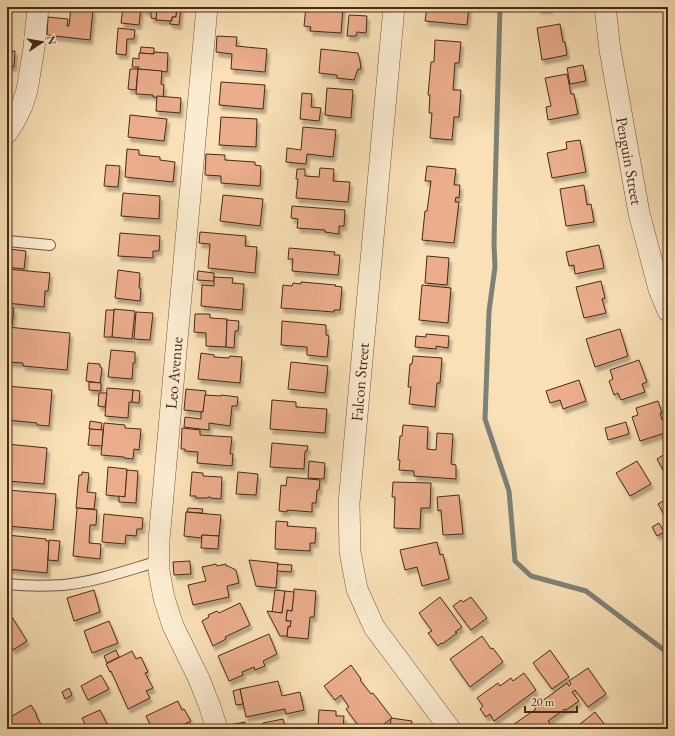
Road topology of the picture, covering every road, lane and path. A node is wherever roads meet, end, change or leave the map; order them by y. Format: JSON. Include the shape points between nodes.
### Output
{"nodes":[{"id":1,"x":38,"y":7,"type":"edge"},
{"id":2,"x":207,"y":7,"type":"edge"},
{"id":3,"x":394,"y":7,"type":"edge"},
{"id":4,"x":605,"y":7,"type":"edge"},
{"id":5,"x":7,"y":133,"type":"edge"},
{"id":6,"x":7,"y":241,"type":"edge"},
{"id":7,"x":50,"y":245,"type":"dead end"},
{"id":8,"x":668,"y":311,"type":"edge"},
{"id":9,"x":159,"y":561,"type":"junction"},
{"id":10,"x":7,"y":584,"type":"edge"},
{"id":11,"x":216,"y":729,"type":"edge"},
{"id":12,"x":450,"y":729,"type":"edge"}],
"edges":[{"from":1,"to":5,"type":"street","via":[[27,90],[22,106]]},
{"from":2,"to":9,"type":"street","name":"Leo Avenue"},
{"from":3,"to":12,"type":"street","name":"Falcon Street","via":[[349,503],[350,552],[357,589],[374,627]]},
{"from":4,"to":8,"type":"street","name":"Penguin Street","via":[[610,50],[639,213],[659,289]]},
{"from":6,"to":7,"type":"lane"},
{"from":9,"to":10,"type":"lane","via":[[62,585]]},
{"from":9,"to":11,"type":"street","name":"Leo Avenue","via":[[164,598],[173,626],[199,679]]}]}
